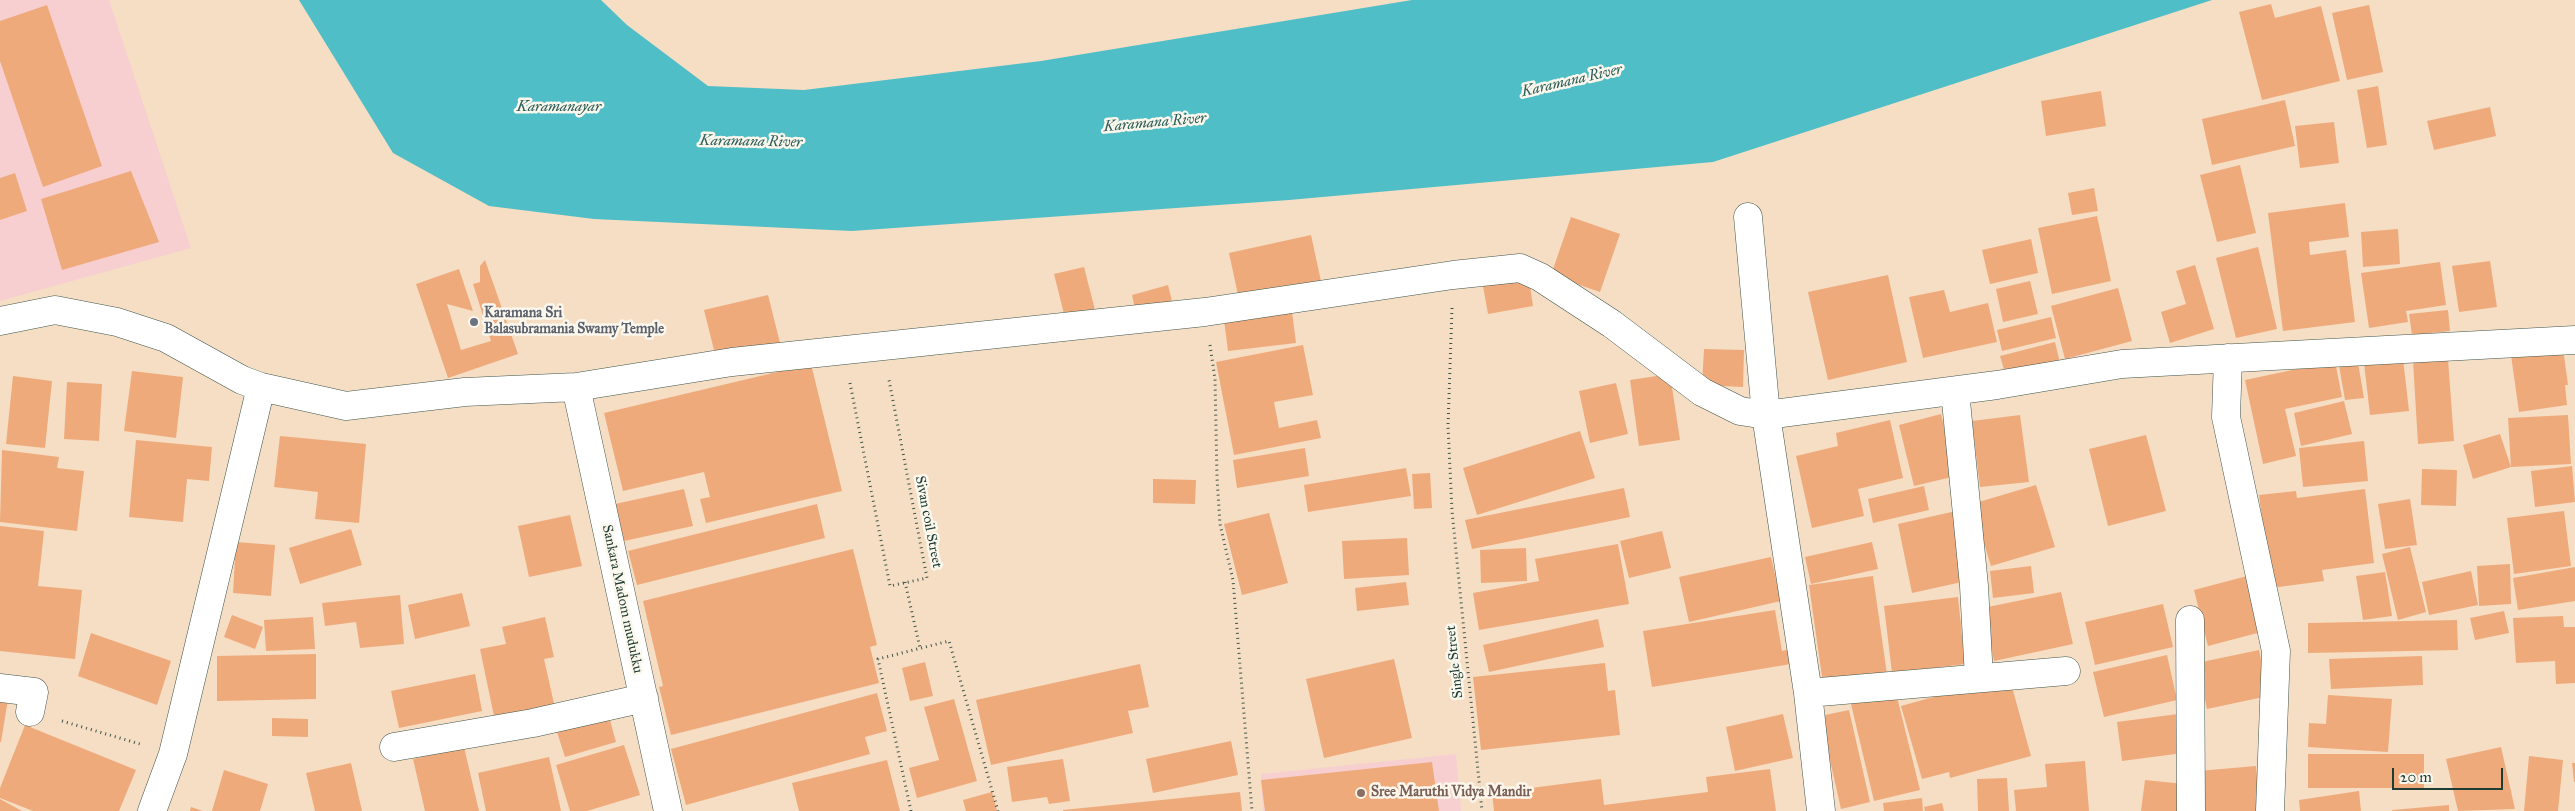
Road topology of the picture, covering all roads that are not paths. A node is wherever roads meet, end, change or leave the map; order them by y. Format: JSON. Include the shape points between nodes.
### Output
{"nodes":[{"id":1,"x":1748,"y":217,"type":"dead end"},
{"id":2,"x":0,"y":321,"type":"edge"},
{"id":3,"x":2574,"y":346,"type":"edge"},
{"id":4,"x":2228,"y":358,"type":"junction"},
{"id":5,"x":261,"y":387,"type":"junction"},
{"id":6,"x":576,"y":387,"type":"junction"},
{"id":7,"x":1955,"y":391,"type":"junction"},
{"id":8,"x":1766,"y":415,"type":"junction"},
{"id":9,"x":2190,"y":620,"type":"dead end"},
{"id":10,"x":2066,"y":671,"type":"dead end"},
{"id":11,"x":1979,"y":678,"type":"junction"},
{"id":12,"x":0,"y":688,"type":"edge"},
{"id":13,"x":1808,"y":693,"type":"junction"},
{"id":14,"x":644,"y":698,"type":"junction"},
{"id":15,"x":30,"y":712,"type":"road end"},
{"id":16,"x":394,"y":747,"type":"dead end"},
{"id":17,"x":152,"y":811,"type":"edge"},
{"id":18,"x":668,"y":811,"type":"edge"},
{"id":19,"x":1821,"y":811,"type":"edge"},
{"id":20,"x":2191,"y":811,"type":"edge"},
{"id":21,"x":2270,"y":811,"type":"edge"}],
"edges":[{"from":1,"to":8,"type":"street"},
{"from":2,"to":5,"type":"street","via":[[55,310],[117,322],[166,338]]},
{"from":3,"to":4,"type":"street"},
{"from":4,"to":7,"type":"street","via":[[2122,364]]},
{"from":4,"to":21,"type":"street","via":[[2226,417],[2276,651]]},
{"from":5,"to":6,"type":"street","via":[[346,406],[465,392]]},
{"from":5,"to":17,"type":"street","via":[[173,754]]},
{"from":6,"to":8,"type":"street","via":[[732,362],[1205,312],[1520,268],[1612,324],[1702,392],[1740,411]]},
{"from":6,"to":14,"type":"street","name":"Sankara Madom mudukku"},
{"from":7,"to":8,"type":"street"},
{"from":7,"to":11,"type":"street","via":[[1974,586]]},
{"from":8,"to":13,"type":"street"},
{"from":9,"to":20,"type":"street"},
{"from":10,"to":11,"type":"street"},
{"from":11,"to":13,"type":"street"},
{"from":12,"to":15,"type":"street","via":[[34,692]]},
{"from":13,"to":19,"type":"street"},
{"from":14,"to":16,"type":"street","via":[[533,723]]},
{"from":14,"to":18,"type":"street","name":"Sankara Madom mudukku"}]}
